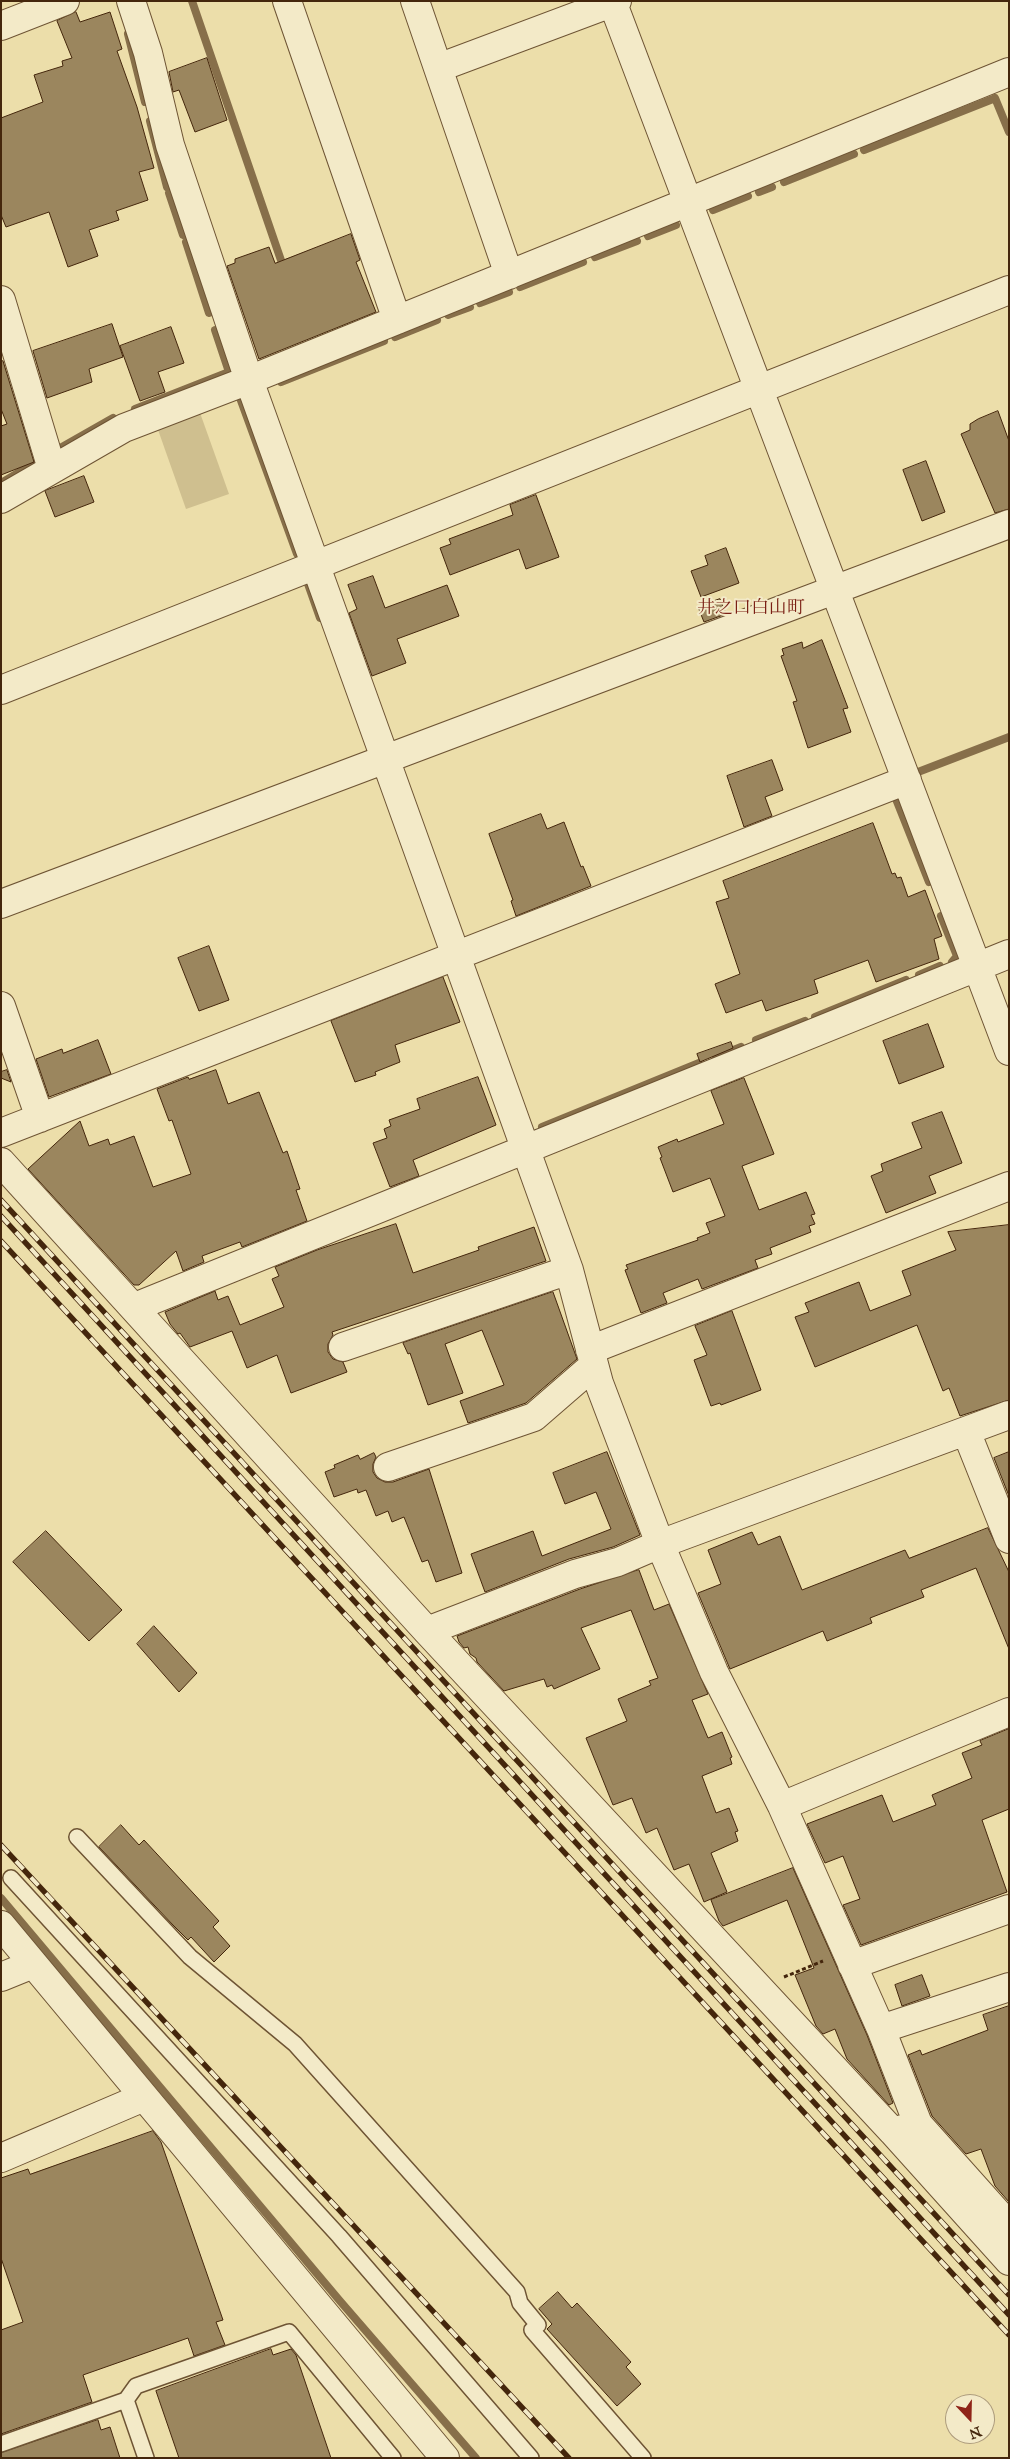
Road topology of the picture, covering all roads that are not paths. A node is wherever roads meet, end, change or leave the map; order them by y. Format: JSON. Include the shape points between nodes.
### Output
{"nodes":[{"id":1,"x":65,"y":1,"type":"edge"},
{"id":2,"x":131,"y":1,"type":"edge"},
{"id":3,"x":287,"y":1,"type":"edge"},
{"id":4,"x":415,"y":1,"type":"edge"},
{"id":5,"x":614,"y":2,"type":"edge"},
{"id":6,"x":1,"y":26,"type":"edge"},
{"id":7,"x":438,"y":68,"type":"junction"},
{"id":8,"x":1007,"y":78,"type":"edge"},
{"id":9,"x":687,"y":203,"type":"junction"},
{"id":10,"x":508,"y":275,"type":"junction"},
{"id":11,"x":1009,"y":290,"type":"edge"},
{"id":12,"x":1,"y":300,"type":"edge"},
{"id":13,"x":397,"y":320,"type":"junction"},
{"id":14,"x":249,"y":380,"type":"junction"},
{"id":15,"x":758,"y":390,"type":"junction"},
{"id":16,"x":52,"y":469,"type":"junction"},
{"id":17,"x":1,"y":499,"type":"edge"},
{"id":18,"x":1009,"y":524,"type":"edge"},
{"id":19,"x":316,"y":565,"type":"junction"},
{"id":20,"x":835,"y":589,"type":"junction"},
{"id":21,"x":1,"y":690,"type":"edge"},
{"id":22,"x":385,"y":759,"type":"junction"},
{"id":23,"x":907,"y":780,"type":"junction"},
{"id":24,"x":1,"y":904,"type":"edge"},
{"id":25,"x":1009,"y":954,"type":"edge"},
{"id":26,"x":456,"y":956,"type":"junction"},
{"id":27,"x":978,"y":967,"type":"junction"},
{"id":28,"x":1,"y":1006,"type":"edge"},
{"id":29,"x":1009,"y":1051,"type":"edge"},
{"id":30,"x":40,"y":1118,"type":"junction"},
{"id":31,"x":1,"y":1133,"type":"edge"},
{"id":32,"x":525,"y":1150,"type":"junction"},
{"id":33,"x":1,"y":1162,"type":"edge"},
{"id":34,"x":1009,"y":1186,"type":"edge"},
{"id":35,"x":568,"y":1270,"type":"junction"},
{"id":36,"x":135,"y":1307,"type":"junction"},
{"id":37,"x":343,"y":1347,"type":"dead end"},
{"id":38,"x":592,"y":1358,"type":"junction"},
{"id":39,"x":1009,"y":1415,"type":"edge"},
{"id":40,"x":966,"y":1431,"type":"junction"},
{"id":41,"x":388,"y":1467,"type":"dead end"},
{"id":42,"x":1009,"y":1540,"type":"edge"},
{"id":43,"x":660,"y":1544,"type":"junction"},
{"id":44,"x":427,"y":1632,"type":"junction"},
{"id":45,"x":1009,"y":1712,"type":"edge"},
{"id":46,"x":782,"y":1806,"type":"junction"},
{"id":47,"x":77,"y":1837,"type":"dead end"},
{"id":48,"x":11,"y":1878,"type":"dead end"},
{"id":49,"x":1009,"y":1908,"type":"edge"},
{"id":50,"x":1,"y":1926,"type":"edge"},
{"id":51,"x":849,"y":1958,"type":"junction"},
{"id":52,"x":33,"y":1964,"type":"junction"},
{"id":53,"x":1,"y":1977,"type":"edge"},
{"id":54,"x":1009,"y":1987,"type":"edge"},
{"id":55,"x":881,"y":2029,"type":"junction"},
{"id":56,"x":144,"y":2097,"type":"junction"},
{"id":57,"x":905,"y":2128,"type":"junction"},
{"id":58,"x":1,"y":2158,"type":"edge"},
{"id":59,"x":1009,"y":2226,"type":"edge"},
{"id":60,"x":1009,"y":2261,"type":"edge"},
{"id":61,"x":126,"y":2400,"type":"junction"},
{"id":62,"x":1,"y":2444,"type":"edge"},
{"id":63,"x":146,"y":2458,"type":"edge"},
{"id":64,"x":393,"y":2458,"type":"edge"},
{"id":65,"x":445,"y":2458,"type":"edge"},
{"id":66,"x":531,"y":2458,"type":"edge"},
{"id":67,"x":643,"y":2458,"type":"edge"}],
"edges":[{"from":1,"to":6,"type":"street"},
{"from":2,"to":14,"type":"street","via":[[148,53],[170,145]]},
{"from":3,"to":13,"type":"street"},
{"from":4,"to":7,"type":"street"},
{"from":5,"to":7,"type":"street"},
{"from":5,"to":9,"type":"street"},
{"from":7,"to":10,"type":"street"},
{"from":8,"to":9,"type":"street"},
{"from":9,"to":10,"type":"street"},
{"from":9,"to":15,"type":"street"},
{"from":10,"to":13,"type":"street"},
{"from":11,"to":15,"type":"street"},
{"from":12,"to":16,"type":"street"},
{"from":13,"to":14,"type":"street"},
{"from":14,"to":16,"type":"street","via":[[124,428]]},
{"from":14,"to":19,"type":"street"},
{"from":15,"to":19,"type":"street"},
{"from":15,"to":20,"type":"street"},
{"from":16,"to":17,"type":"street"},
{"from":18,"to":20,"type":"street"},
{"from":19,"to":21,"type":"street"},
{"from":19,"to":22,"type":"street"},
{"from":20,"to":22,"type":"street"},
{"from":20,"to":23,"type":"street"},
{"from":22,"to":24,"type":"street"},
{"from":22,"to":26,"type":"street"},
{"from":23,"to":26,"type":"street"},
{"from":23,"to":27,"type":"street"},
{"from":25,"to":27,"type":"street"},
{"from":26,"to":30,"type":"street"},
{"from":26,"to":32,"type":"street"},
{"from":27,"to":29,"type":"street"},
{"from":27,"to":32,"type":"street"},
{"from":28,"to":30,"type":"street"},
{"from":30,"to":31,"type":"street"},
{"from":32,"to":35,"type":"street"},
{"from":32,"to":36,"type":"street"},
{"from":33,"to":36,"type":"street"},
{"from":34,"to":38,"type":"street"},
{"from":35,"to":37,"type":"street"},
{"from":35,"to":38,"type":"street"},
{"from":36,"to":44,"type":"street"},
{"from":38,"to":41,"type":"street","via":[[534,1417]]},
{"from":38,"to":43,"type":"street"},
{"from":39,"to":40,"type":"street"},
{"from":40,"to":42,"type":"street"},
{"from":40,"to":43,"type":"street"},
{"from":43,"to":44,"type":"street"},
{"from":43,"to":46,"type":"street","via":[[714,1672]]},
{"from":44,"to":57,"type":"street","via":[[759,1987]]},
{"from":45,"to":46,"type":"street"},
{"from":46,"to":51,"type":"street"},
{"from":47,"to":67,"type":"lane","via":[[190,1957],[295,2044],[517,2292],[520,2303],[538,2325],[532,2330]]},
{"from":48,"to":66,"type":"lane","via":[[339,2236]]},
{"from":49,"to":51,"type":"street"},
{"from":50,"to":52,"type":"street"},
{"from":51,"to":55,"type":"street"},
{"from":52,"to":53,"type":"street"},
{"from":52,"to":56,"type":"street"},
{"from":54,"to":55,"type":"street"},
{"from":55,"to":57,"type":"street"},
{"from":56,"to":58,"type":"street"},
{"from":56,"to":65,"type":"street"},
{"from":57,"to":59,"type":"street"},
{"from":57,"to":60,"type":"street"},
{"from":61,"to":62,"type":"lane"},
{"from":61,"to":63,"type":"lane"},
{"from":61,"to":64,"type":"lane","via":[[136,2386],[289,2332]]}]}
